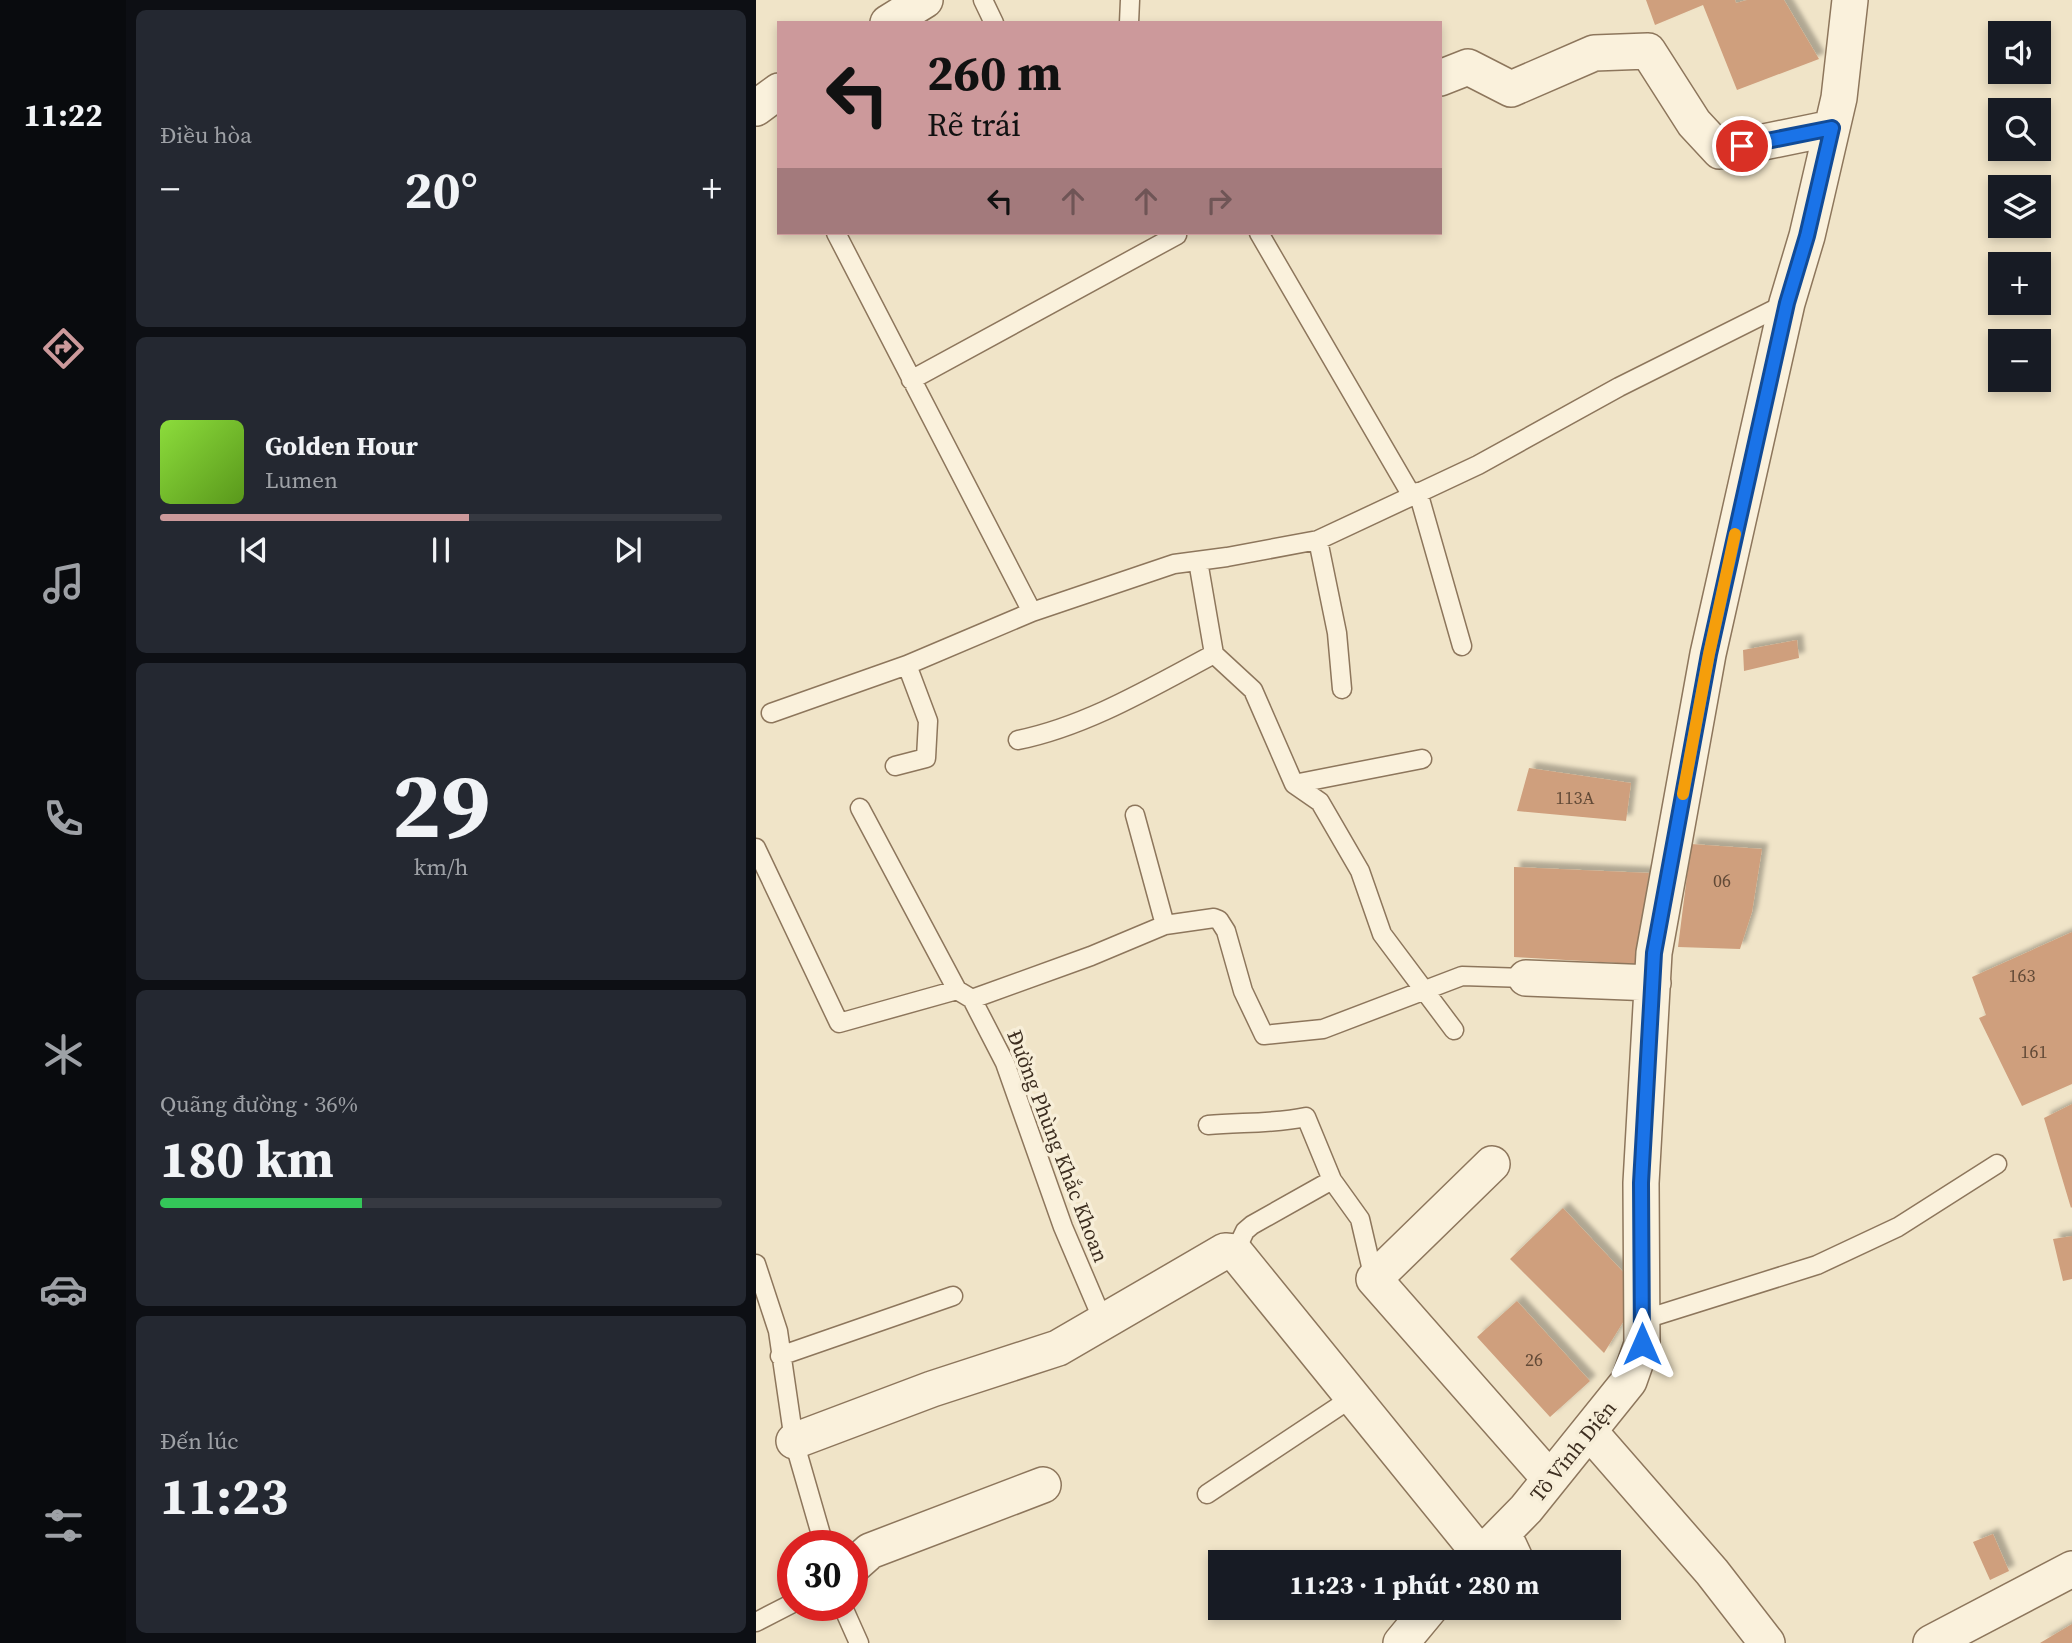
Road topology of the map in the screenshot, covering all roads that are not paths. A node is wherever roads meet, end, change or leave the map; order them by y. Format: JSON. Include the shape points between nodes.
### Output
{"nodes":[{"id":1,"x":925,"y":0,"type":"edge"},
{"id":2,"x":983,"y":0,"type":"edge"},
{"id":3,"x":1130,"y":0,"type":"edge"},
{"id":4,"x":1850,"y":0,"type":"edge"},
{"id":5,"x":891,"y":21,"type":"edge"},
{"id":6,"x":993,"y":21,"type":"edge"},
{"id":7,"x":1129,"y":21,"type":"edge"},
{"id":8,"x":1442,"y":77,"type":"edge"},
{"id":9,"x":1832,"y":128,"type":"junction"},
{"id":10,"x":837,"y":235,"type":"edge"},
{"id":11,"x":1177,"y":235,"type":"dead end"},
{"id":12,"x":1260,"y":235,"type":"edge"},
{"id":13,"x":1787,"y":303,"type":"junction"},
{"id":14,"x":911,"y":380,"type":"junction"},
{"id":15,"x":1415,"y":494,"type":"junction"},
{"id":16,"x":1318,"y":540,"type":"junction"},
{"id":17,"x":1198,"y":561,"type":"junction"},
{"id":18,"x":1031,"y":611,"type":"junction"},
{"id":19,"x":1462,"y":646,"type":"dead end"},
{"id":20,"x":1214,"y":654,"type":"junction"},
{"id":21,"x":907,"y":665,"type":"junction"},
{"id":22,"x":1342,"y":689,"type":"dead end"},
{"id":23,"x":771,"y":713,"type":"dead end"},
{"id":24,"x":1018,"y":740,"type":"dead end"},
{"id":25,"x":1422,"y":759,"type":"dead end"},
{"id":26,"x":895,"y":766,"type":"dead end"},
{"id":27,"x":1294,"y":784,"type":"junction"},
{"id":28,"x":860,"y":808,"type":"dead end"},
{"id":29,"x":1135,"y":815,"type":"dead end"},
{"id":30,"x":756,"y":848,"type":"edge"},
{"id":31,"x":1165,"y":925,"type":"junction"},
{"id":32,"x":1526,"y":978,"type":"joint"},
{"id":33,"x":1653,"y":983,"type":"junction"},
{"id":34,"x":1424,"y":990,"type":"junction"},
{"id":35,"x":965,"y":995,"type":"junction"},
{"id":36,"x":1454,"y":1030,"type":"dead end"},
{"id":37,"x":1208,"y":1125,"type":"dead end"},
{"id":38,"x":1492,"y":1164,"type":"dead end"},
{"id":39,"x":1997,"y":1164,"type":"dead end"},
{"id":40,"x":1332,"y":1180,"type":"junction"},
{"id":41,"x":1235,"y":1252,"type":"junction"},
{"id":42,"x":757,"y":1269,"type":"edge"},
{"id":43,"x":1374,"y":1279,"type":"junction"},
{"id":44,"x":953,"y":1296,"type":"dead end"},
{"id":45,"x":1642,"y":1320,"type":"junction"},
{"id":46,"x":1104,"y":1323,"type":"junction"},
{"id":47,"x":780,"y":1356,"type":"junction"},
{"id":48,"x":1353,"y":1397,"type":"junction"},
{"id":49,"x":1589,"y":1431,"type":"junction"},
{"id":50,"x":794,"y":1441,"type":"junction"},
{"id":51,"x":1550,"y":1479,"type":"junction"},
{"id":52,"x":1043,"y":1485,"type":"dead end"},
{"id":53,"x":1207,"y":1494,"type":"dead end"},
{"id":54,"x":820,"y":1530,"type":"edge"},
{"id":55,"x":1490,"y":1550,"type":"edge"},
{"id":56,"x":1495,"y":1550,"type":"edge"},
{"id":57,"x":868,"y":1553,"type":"edge"},
{"id":58,"x":2072,"y":1569,"type":"edge"},
{"id":59,"x":777,"y":1611,"type":"edge"},
{"id":60,"x":1420,"y":1620,"type":"edge"},
{"id":61,"x":849,"y":1621,"type":"edge"},
{"id":62,"x":756,"y":1622,"type":"edge"},
{"id":63,"x":859,"y":1643,"type":"edge"},
{"id":64,"x":1401,"y":1643,"type":"edge"},
{"id":65,"x":1767,"y":1643,"type":"edge"},
{"id":66,"x":1931,"y":1643,"type":"edge"}],
"edges":[{"from":1,"to":5,"type":"street"},
{"from":2,"to":6,"type":"lane"},
{"from":3,"to":7,"type":"lane"},
{"from":4,"to":9,"type":"street","name":"Tô Vĩnh Diện"},
{"from":8,"to":9,"type":"street","via":[[1468,67],[1511,89],[1594,53],[1648,51],[1694,123],[1720,151]]},
{"from":9,"to":13,"type":"street","name":"Tô Vĩnh Diện"},
{"from":10,"to":14,"type":"lane"},
{"from":11,"to":14,"type":"lane"},
{"from":12,"to":15,"type":"lane"},
{"from":13,"to":15,"type":"lane"},
{"from":13,"to":33,"type":"street","name":"Tô Vĩnh Diện","via":[[1709,654],[1654,953]]},
{"from":14,"to":18,"type":"lane"},
{"from":15,"to":16,"type":"lane"},
{"from":15,"to":19,"type":"lane"},
{"from":16,"to":17,"type":"lane"},
{"from":16,"to":22,"type":"lane","via":[[1337,634]]},
{"from":17,"to":18,"type":"lane","via":[[1174,564]]},
{"from":17,"to":20,"type":"lane"},
{"from":18,"to":21,"type":"lane"},
{"from":20,"to":24,"type":"lane","via":[[1136,695],[1042,735]]},
{"from":20,"to":27,"type":"lane","via":[[1253,690]]},
{"from":21,"to":23,"type":"lane"},
{"from":21,"to":26,"type":"lane","via":[[928,722],[926,758]]},
{"from":25,"to":27,"type":"lane"},
{"from":27,"to":34,"type":"lane","via":[[1320,802],[1360,871],[1382,934]]},
{"from":28,"to":35,"type":"lane","name":"Đường Phùng Khắc Khoan"},
{"from":29,"to":31,"type":"lane"},
{"from":30,"to":35,"type":"lane","via":[[839,1023]]},
{"from":31,"to":34,"type":"lane","via":[[1219,920],[1243,991],[1264,1035],[1323,1030]]},
{"from":31,"to":35,"type":"lane","via":[[1091,956]]},
{"from":32,"to":33,"type":"street"},
{"from":32,"to":34,"type":"lane","via":[[1462,976]]},
{"from":33,"to":45,"type":"street","name":"Tô Vĩnh Diện","via":[[1641,1183]]},
{"from":34,"to":36,"type":"lane"},
{"from":35,"to":46,"type":"lane","name":"Đường Phùng Khắc Khoan","via":[[1005,1063],[1063,1227]]},
{"from":37,"to":40,"type":"lane","via":[[1281,1123],[1306,1117]]},
{"from":38,"to":43,"type":"street"},
{"from":39,"to":45,"type":"lane","via":[[1898,1227],[1817,1265]]},
{"from":40,"to":41,"type":"lane","via":[[1252,1225]]},
{"from":40,"to":43,"type":"lane","via":[[1360,1219]]},
{"from":41,"to":46,"type":"street","via":[[1225,1251]]},
{"from":41,"to":48,"type":"street"},
{"from":42,"to":47,"type":"lane","via":[[778,1331]]},
{"from":43,"to":51,"type":"street"},
{"from":44,"to":47,"type":"lane"},
{"from":45,"to":49,"type":"street","name":"Tô Vĩnh Diện","via":[[1642,1344],[1629,1381]]},
{"from":46,"to":50,"type":"street","via":[[1058,1348]]},
{"from":47,"to":50,"type":"lane"},
{"from":48,"to":53,"type":"lane"},
{"from":48,"to":55,"type":"street"},
{"from":49,"to":51,"type":"street","name":"Tô Vĩnh Diện"},
{"from":49,"to":65,"type":"street","via":[[1712,1572]]},
{"from":50,"to":54,"type":"lane"},
{"from":51,"to":56,"type":"street","name":"Tô Vĩnh Diện"},
{"from":52,"to":57,"type":"street"},
{"from":58,"to":66,"type":"street"},
{"from":59,"to":62,"type":"lane"},
{"from":60,"to":64,"type":"street"},
{"from":61,"to":63,"type":"lane"}]}
